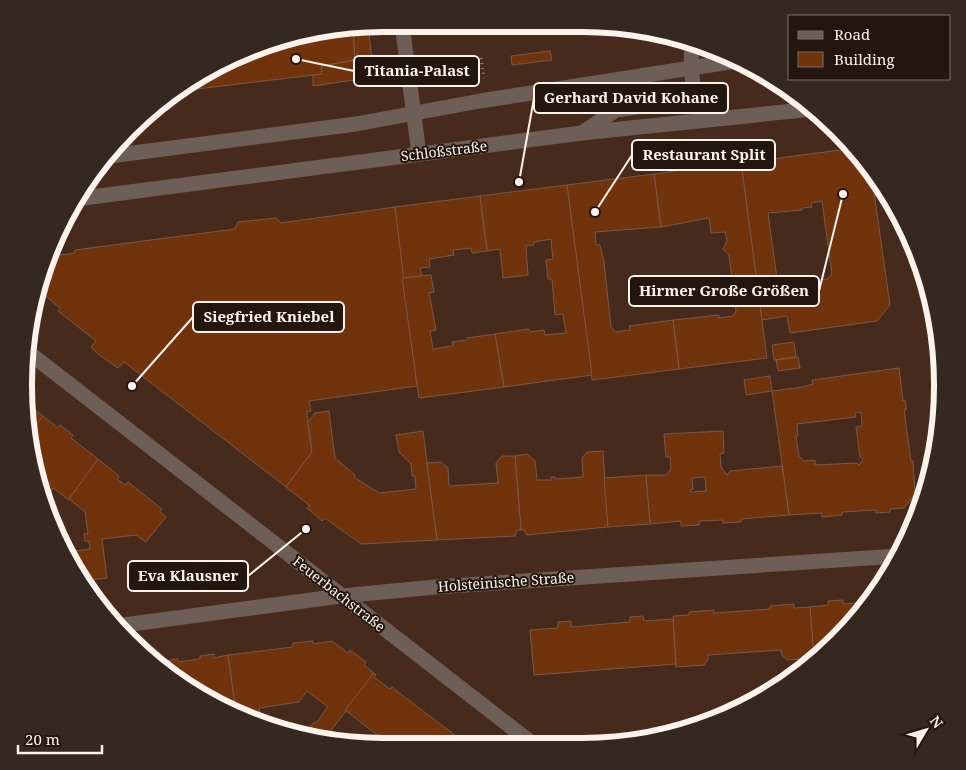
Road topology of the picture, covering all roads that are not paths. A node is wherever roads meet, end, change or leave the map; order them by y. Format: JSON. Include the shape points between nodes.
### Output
{"nodes":[{"id":1,"x":403,"y":32,"type":"edge"},
{"id":2,"x":692,"y":50,"type":"edge"},
{"id":3,"x":724,"y":63,"type":"edge"},
{"id":4,"x":691,"y":68,"type":"junction"},
{"id":5,"x":802,"y":110,"type":"edge"},
{"id":6,"x":414,"y":113,"type":"junction"},
{"id":7,"x":582,"y":134,"type":"junction"},
{"id":8,"x":420,"y":154,"type":"junction"},
{"id":9,"x":118,"y":155,"type":"edge"},
{"id":10,"x":87,"y":198,"type":"edge"},
{"id":11,"x":34,"y":356,"type":"edge"},
{"id":12,"x":888,"y":557,"type":"edge"},
{"id":13,"x":341,"y":596,"type":"junction"},
{"id":14,"x":127,"y":625,"type":"edge"},
{"id":15,"x":525,"y":738,"type":"edge"}],
"edges":[{"from":1,"to":6,"type":"street"},
{"from":2,"to":4,"type":"street"},
{"from":3,"to":4,"type":"street"},
{"from":4,"to":6,"type":"street"},
{"from":4,"to":7,"type":"street","via":[[694,92],[690,99],[616,110]]},
{"from":5,"to":7,"type":"street","name":"Schloßstraße"},
{"from":6,"to":8,"type":"street"},
{"from":6,"to":9,"type":"street","via":[[356,124]]},
{"from":7,"to":8,"type":"street","name":"Schloßstraße"},
{"from":8,"to":10,"type":"street","name":"Schloßstraße"},
{"from":11,"to":13,"type":"street","name":"Feuerbachstraße"},
{"from":12,"to":13,"type":"street","name":"Holsteinische Straße","via":[[435,586]]},
{"from":13,"to":14,"type":"street","name":"Holsteinische Straße"},
{"from":13,"to":15,"type":"street","name":"Feuerbachstraße"}]}
